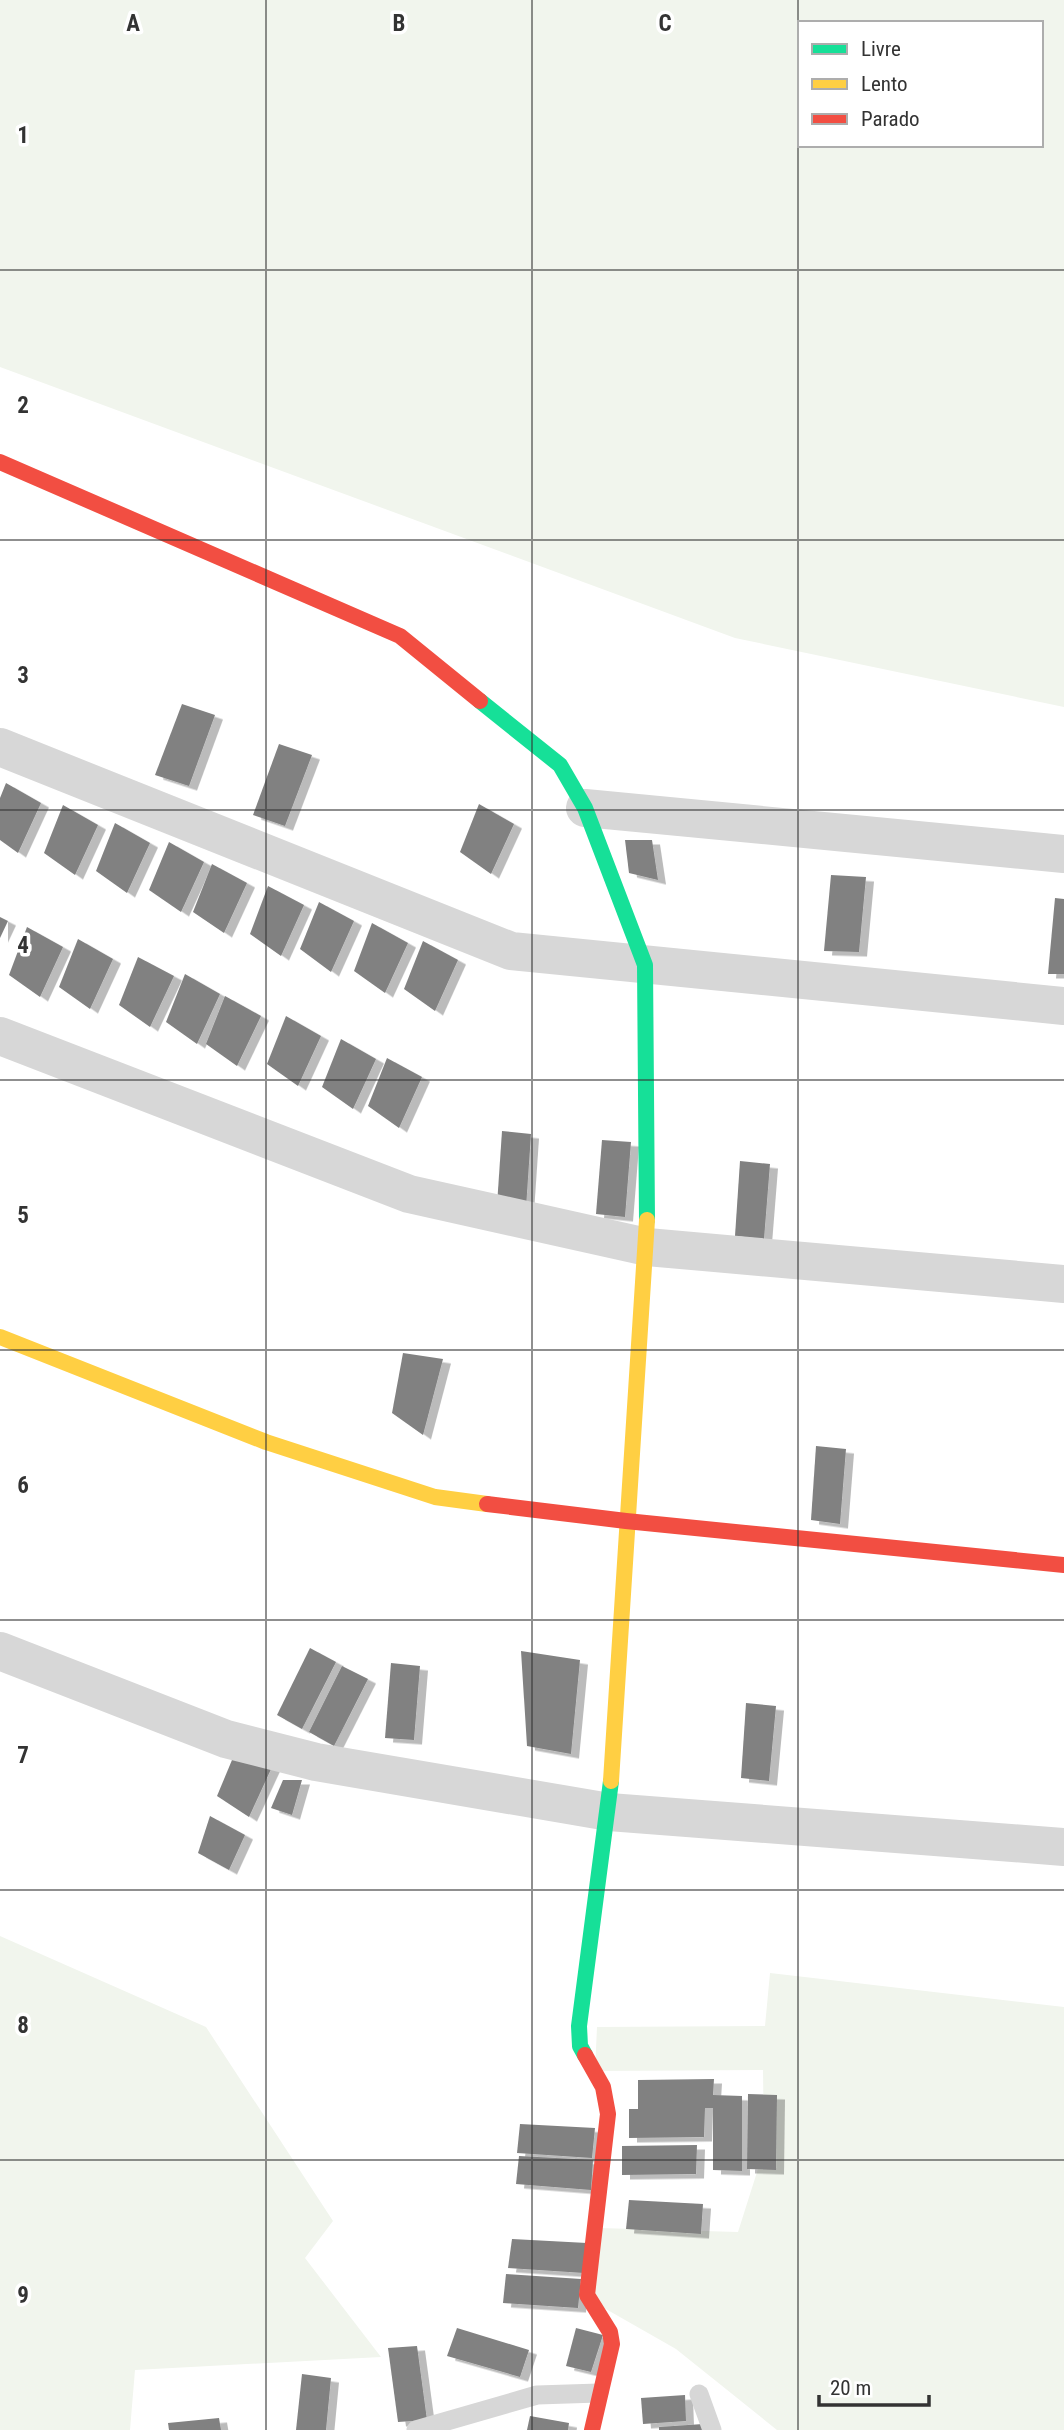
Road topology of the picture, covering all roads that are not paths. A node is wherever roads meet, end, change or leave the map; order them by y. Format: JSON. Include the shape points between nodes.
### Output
{"nodes":[{"id":1,"x":0,"y":462,"type":"edge"},
{"id":2,"x":0,"y":747,"type":"edge"},
{"id":3,"x":585,"y":808,"type":"junction"},
{"id":4,"x":1064,"y":854,"type":"edge"},
{"id":5,"x":645,"y":965,"type":"junction"},
{"id":6,"x":1064,"y":1006,"type":"edge"},
{"id":7,"x":0,"y":1037,"type":"edge"},
{"id":8,"x":647,"y":1247,"type":"junction"},
{"id":9,"x":1064,"y":1284,"type":"edge"},
{"id":10,"x":0,"y":1337,"type":"edge"},
{"id":11,"x":626,"y":1521,"type":"junction"},
{"id":12,"x":1064,"y":1565,"type":"edge"},
{"id":13,"x":0,"y":1651,"type":"edge"},
{"id":14,"x":609,"y":1812,"type":"junction"},
{"id":15,"x":1064,"y":1847,"type":"edge"},
{"id":16,"x":599,"y":2393,"type":"junction"},
{"id":17,"x":699,"y":2394,"type":"dead end"},
{"id":18,"x":416,"y":2430,"type":"edge"},
{"id":19,"x":592,"y":2430,"type":"edge"},
{"id":20,"x":712,"y":2430,"type":"edge"}],
"edges":[{"from":1,"to":3,"type":"street","via":[[400,636],[560,765]]},
{"from":2,"to":5,"type":"street","via":[[511,951]]},
{"from":3,"to":4,"type":"street"},
{"from":3,"to":5,"type":"street"},
{"from":5,"to":6,"type":"street"},
{"from":5,"to":8,"type":"street"},
{"from":7,"to":8,"type":"street","via":[[409,1194]]},
{"from":8,"to":9,"type":"street"},
{"from":8,"to":11,"type":"street"},
{"from":10,"to":11,"type":"street","via":[[266,1442],[435,1497]]},
{"from":11,"to":12,"type":"street"},
{"from":11,"to":14,"type":"street"},
{"from":13,"to":14,"type":"street","via":[[226,1739],[316,1762]]},
{"from":14,"to":15,"type":"street"},
{"from":14,"to":16,"type":"street","via":[[579,2026],[580,2046],[603,2087],[608,2114],[587,2295],[607,2323],[613,2344]]},
{"from":16,"to":18,"type":"lane","via":[[537,2395]]},
{"from":16,"to":19,"type":"street"},
{"from":17,"to":20,"type":"lane"}]}
